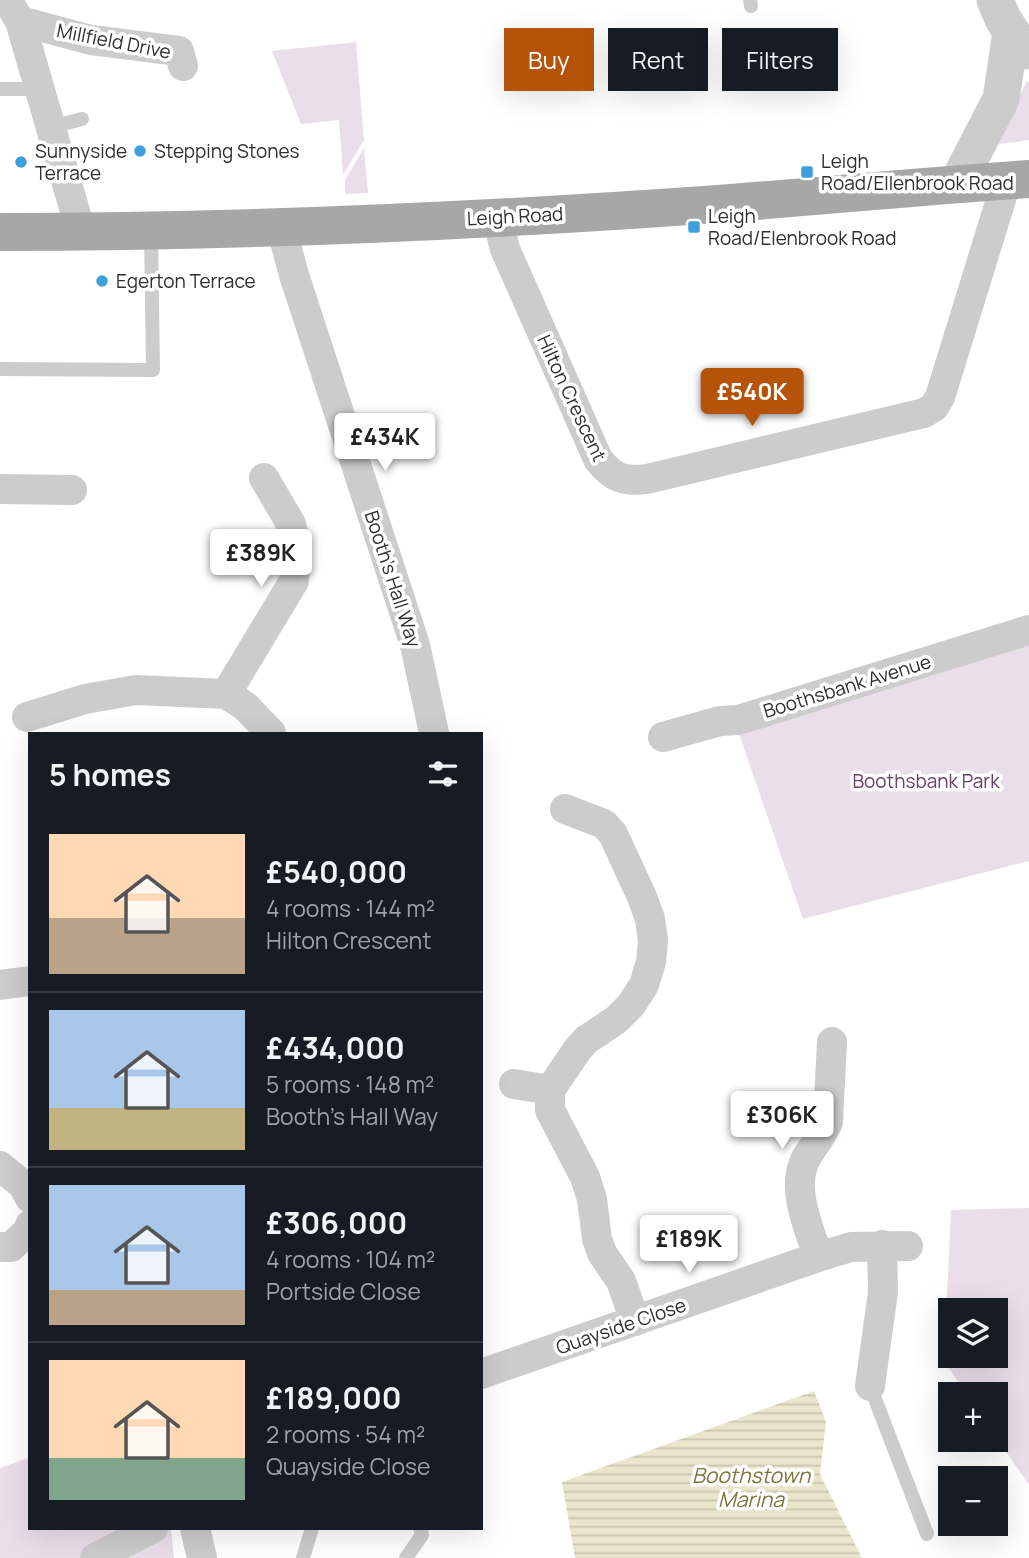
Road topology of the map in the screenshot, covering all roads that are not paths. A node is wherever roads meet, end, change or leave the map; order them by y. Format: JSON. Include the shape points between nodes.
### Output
{"nodes":[{"id":1,"x":995,"y":0,"type":"edge"},
{"id":2,"x":14,"y":11,"type":"edge"},
{"id":3,"x":1020,"y":45,"type":"edge"},
{"id":4,"x":183,"y":66,"type":"dead end"},
{"id":5,"x":0,"y":89,"type":"edge"},
{"id":6,"x":40,"y":89,"type":"junction"},
{"id":7,"x":82,"y":119,"type":"dead end"},
{"id":8,"x":51,"y":127,"type":"junction"},
{"id":9,"x":1018,"y":179,"type":"edge"},
{"id":10,"x":957,"y":184,"type":"junction"},
{"id":11,"x":497,"y":217,"type":"junction"},
{"id":12,"x":281,"y":226,"type":"junction"},
{"id":13,"x":151,"y":230,"type":"junction"},
{"id":14,"x":0,"y":232,"type":"edge"},
{"id":15,"x":81,"y":232,"type":"junction"},
{"id":16,"x":0,"y":369,"type":"edge"},
{"id":17,"x":264,"y":478,"type":"dead end"},
{"id":18,"x":0,"y":489,"type":"edge"},
{"id":19,"x":72,"y":490,"type":"dead end"},
{"id":20,"x":1029,"y":630,"type":"edge"},
{"id":21,"x":226,"y":694,"type":"junction"},
{"id":22,"x":27,"y":717,"type":"dead end"},
{"id":23,"x":270,"y":732,"type":"edge"},
{"id":24,"x":434,"y":732,"type":"edge"},
{"id":25,"x":663,"y":737,"type":"dead end"},
{"id":26,"x":565,"y":809,"type":"dead end"},
{"id":27,"x":28,"y":981,"type":"edge"},
{"id":28,"x":0,"y":985,"type":"edge"},
{"id":29,"x":832,"y":1042,"type":"dead end"},
{"id":30,"x":514,"y":1084,"type":"dead end"},
{"id":31,"x":550,"y":1090,"type":"junction"},
{"id":32,"x":0,"y":1166,"type":"edge"},
{"id":33,"x":28,"y":1194,"type":"edge"},
{"id":34,"x":28,"y":1231,"type":"edge"},
{"id":35,"x":0,"y":1247,"type":"edge"},
{"id":36,"x":818,"y":1257,"type":"junction"},
{"id":37,"x":635,"y":1321,"type":"junction"},
{"id":38,"x":483,"y":1373,"type":"edge"},
{"id":39,"x":870,"y":1386,"type":"joint"},
{"id":40,"x":149,"y":1530,"type":"edge"},
{"id":41,"x":195,"y":1530,"type":"edge"},
{"id":42,"x":311,"y":1530,"type":"edge"},
{"id":43,"x":421,"y":1530,"type":"edge"},
{"id":44,"x":927,"y":1534,"type":"dead end"},
{"id":45,"x":95,"y":1558,"type":"edge"},
{"id":46,"x":202,"y":1558,"type":"edge"},
{"id":47,"x":303,"y":1558,"type":"edge"},
{"id":48,"x":406,"y":1558,"type":"edge"}],
"edges":[{"from":1,"to":3,"type":"street"},
{"from":2,"to":4,"type":"street","name":"Millfield Drive","via":[[91,40],[179,51]]},
{"from":2,"to":6,"type":"street"},
{"from":3,"to":10,"type":"street","via":[[1001,99]]},
{"from":5,"to":6,"type":"lane"},
{"from":6,"to":8,"type":"street"},
{"from":7,"to":8,"type":"lane"},
{"from":8,"to":15,"type":"street"},
{"from":9,"to":10,"type":"main road","name":"Leigh Road"},
{"from":9,"to":11,"type":"street","name":"Hilton Crescent","via":[[934,407],[631,481],[617,478],[598,459],[505,249]]},
{"from":10,"to":11,"type":"main road","name":"Leigh Road"},
{"from":11,"to":12,"type":"main road","name":"Leigh Road"},
{"from":12,"to":13,"type":"main road","name":"Leigh Road"},
{"from":12,"to":24,"type":"street","name":"Booth's Hall Way","via":[[415,645]]},
{"from":13,"to":15,"type":"main road","name":"Leigh Road"},
{"from":13,"to":16,"type":"lane","via":[[153,370]]},
{"from":14,"to":15,"type":"main road","name":"Leigh Road"},
{"from":17,"to":21,"type":"street","via":[[291,524],[297,547],[294,581]]},
{"from":18,"to":19,"type":"street"},
{"from":20,"to":25,"type":"street","name":"Boothsbank Avenue","via":[[738,720]]},
{"from":21,"to":22,"type":"street","via":[[136,690]]},
{"from":21,"to":23,"type":"street"},
{"from":26,"to":31,"type":"street","via":[[610,814],[613,834],[650,919],[653,941],[644,985],[631,1005],[586,1040]]},
{"from":27,"to":28,"type":"street"},
{"from":29,"to":36,"type":"street","via":[[820,1081],[828,1122],[800,1176],[799,1193]]},
{"from":30,"to":31,"type":"street"},
{"from":31,"to":37,"type":"street","via":[[550,1110],[585,1177],[602,1253],[621,1281]]},
{"from":32,"to":33,"type":"street"},
{"from":34,"to":35,"type":"street","via":[[11,1247]]},
{"from":36,"to":37,"type":"street","name":"Quayside Close"},
{"from":36,"to":39,"type":"street","name":"Quayside Close","via":[[851,1247],[895,1246],[883,1292]]},
{"from":37,"to":38,"type":"street","name":"Quayside Close"},
{"from":39,"to":44,"type":"lane"},
{"from":40,"to":45,"type":"street"},
{"from":41,"to":46,"type":"street"},
{"from":42,"to":47,"type":"lane"},
{"from":43,"to":48,"type":"lane","via":[[422,1535]]}]}
